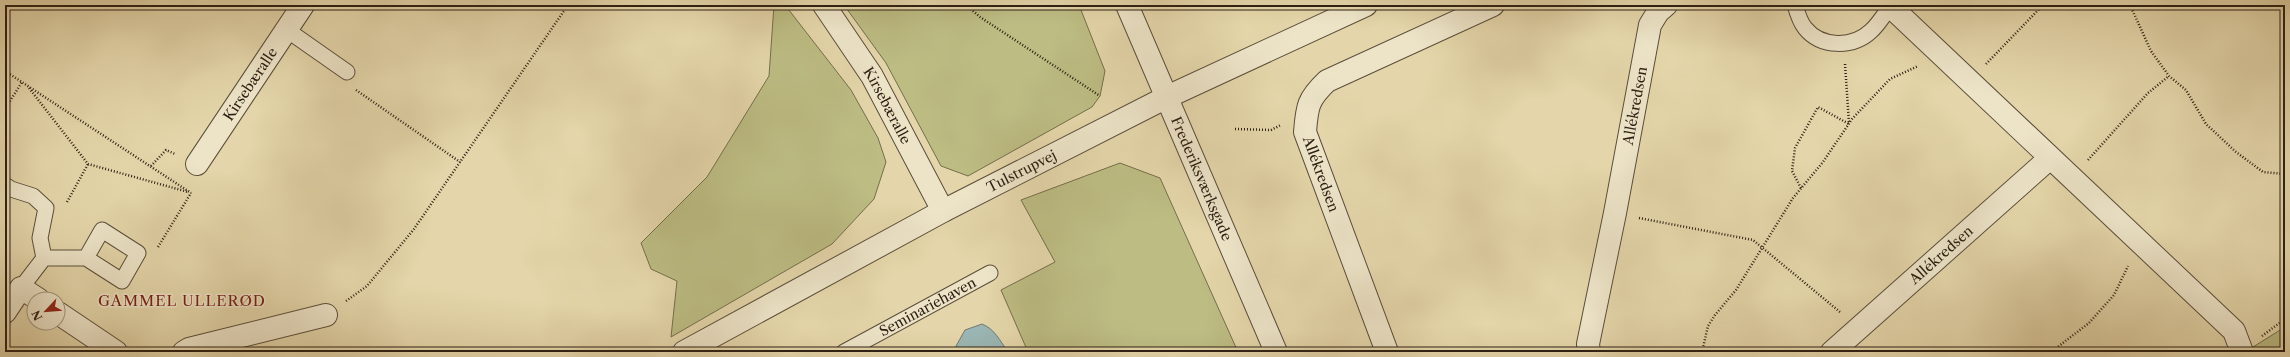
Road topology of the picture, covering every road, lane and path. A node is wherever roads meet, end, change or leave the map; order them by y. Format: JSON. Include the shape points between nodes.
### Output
{"nodes":[{"id":1,"x":303,"y":5,"type":"edge"},
{"id":2,"x":568,"y":5,"type":"edge"},
{"id":3,"x":824,"y":5,"type":"edge"},
{"id":4,"x":966,"y":5,"type":"edge"},
{"id":5,"x":1127,"y":5,"type":"edge"},
{"id":6,"x":1366,"y":5,"type":"edge"},
{"id":7,"x":1493,"y":5,"type":"edge"},
{"id":8,"x":1666,"y":5,"type":"edge"},
{"id":9,"x":1794,"y":5,"type":"edge"},
{"id":10,"x":2043,"y":5,"type":"edge"},
{"id":11,"x":2130,"y":5,"type":"edge"},
{"id":12,"x":1890,"y":6,"type":"edge"},
{"id":13,"x":287,"y":30,"type":"junction"},
{"id":14,"x":1842,"y":43,"type":"junction"},
{"id":15,"x":1941,"y":54,"type":"junction"},
{"id":16,"x":5,"y":71,"type":"edge"},
{"id":17,"x":347,"y":72,"type":"joint"},
{"id":18,"x":2169,"y":76,"type":"junction"},
{"id":19,"x":22,"y":82,"type":"junction"},
{"id":20,"x":1971,"y":83,"type":"junction"},
{"id":21,"x":27,"y":86,"type":"junction"},
{"id":22,"x":1100,"y":96,"type":"dead end"},
{"id":23,"x":1167,"y":97,"type":"junction"},
{"id":24,"x":5,"y":109,"type":"edge"},
{"id":25,"x":1306,"y":121,"type":"junction"},
{"id":26,"x":1849,"y":124,"type":"junction"},
{"id":27,"x":1235,"y":129,"type":"dead end"},
{"id":28,"x":2050,"y":158,"type":"junction"},
{"id":29,"x":460,"y":162,"type":"junction"},
{"id":30,"x":88,"y":164,"type":"junction"},
{"id":31,"x":197,"y":164,"type":"dead end"},
{"id":32,"x":2285,"y":174,"type":"edge"},
{"id":33,"x":2071,"y":178,"type":"junction"},
{"id":34,"x":1801,"y":188,"type":"junction"},
{"id":35,"x":7,"y":190,"type":"edge"},
{"id":36,"x":191,"y":193,"type":"junction"},
{"id":37,"x":46,"y":208,"type":"junction"},
{"id":38,"x":943,"y":211,"type":"junction"},
{"id":39,"x":1615,"y":213,"type":"junction"},
{"id":40,"x":2140,"y":243,"type":"junction"},
{"id":41,"x":1762,"y":248,"type":"junction"},
{"id":42,"x":138,"y":253,"type":"junction"},
{"id":43,"x":44,"y":258,"type":"junction"},
{"id":44,"x":86,"y":258,"type":"junction"},
{"id":45,"x":990,"y":273,"type":"dead end"},
{"id":46,"x":30,"y":291,"type":"edge"},
{"id":47,"x":26,"y":295,"type":"edge"},
{"id":48,"x":5,"y":312,"type":"edge"},
{"id":49,"x":326,"y":315,"type":"joint"},
{"id":50,"x":66,"y":318,"type":"edge"},
{"id":51,"x":1860,"y":328,"type":"junction"},
{"id":52,"x":116,"y":352,"type":"edge"},
{"id":53,"x":184,"y":352,"type":"edge"},
{"id":54,"x":684,"y":352,"type":"edge"},
{"id":55,"x":844,"y":352,"type":"edge"},
{"id":56,"x":1276,"y":352,"type":"edge"},
{"id":57,"x":1387,"y":352,"type":"edge"},
{"id":58,"x":1589,"y":352,"type":"edge"},
{"id":59,"x":1702,"y":352,"type":"edge"},
{"id":60,"x":1832,"y":352,"type":"edge"},
{"id":61,"x":2051,"y":352,"type":"edge"},
{"id":62,"x":2242,"y":352,"type":"edge"}],
"edges":[{"from":1,"to":13,"type":"street","name":"Kirsebæralle"},
{"from":2,"to":29,"type":"path"},
{"from":3,"to":38,"type":"street","name":"Kirsebæralle","via":[[872,76]]},
{"from":4,"to":22,"type":"path","via":[[980,17]]},
{"from":5,"to":23,"type":"street","name":"Frederiksværksgade"},
{"from":6,"to":23,"type":"street","name":"Tulstrupvej"},
{"from":7,"to":25,"type":"street","name":"Allékredsen","via":[[1327,81],[1313,95],[1307,109]]},
{"from":8,"to":39,"type":"street","name":"Allékredsen","via":[[1650,25]]},
{"from":9,"to":14,"type":"lane","via":[[1804,28],[1819,40]]},
{"from":10,"to":20,"type":"path","via":[[1994,55]]},
{"from":11,"to":18,"type":"path","via":[[2151,51]]},
{"from":12,"to":14,"type":"lane","via":[[1871,31],[1856,41]]},
{"from":12,"to":15,"type":"street"},
{"from":13,"to":17,"type":"lane"},
{"from":13,"to":31,"type":"street","name":"Kirsebæralle"},
{"from":14,"to":26,"type":"path","via":[[1847,74]]},
{"from":15,"to":20,"type":"street"},
{"from":15,"to":26,"type":"path","via":[[1890,79]]},
{"from":16,"to":19,"type":"path"},
{"from":17,"to":29,"type":"path","via":[[344,83]]},
{"from":18,"to":32,"type":"path","via":[[2186,90],[2206,124],[2236,152],[2263,172]]},
{"from":18,"to":33,"type":"path","via":[[2148,93]]},
{"from":19,"to":21,"type":"path"},
{"from":19,"to":24,"type":"path"},
{"from":20,"to":28,"type":"street"},
{"from":21,"to":30,"type":"path"},
{"from":21,"to":36,"type":"path"},
{"from":23,"to":38,"type":"street","name":"Tulstrupvej"},
{"from":23,"to":56,"type":"street","name":"Frederiksværksgade"},
{"from":25,"to":27,"type":"path","via":[[1291,121],[1271,130]]},
{"from":25,"to":57,"type":"street","name":"Allékredsen","via":[[1306,132]]},
{"from":26,"to":34,"type":"path"},
{"from":26,"to":34,"type":"path","via":[[1818,107],[1795,148],[1792,171]]},
{"from":28,"to":33,"type":"street"},
{"from":28,"to":51,"type":"street","name":"Allékredsen"},
{"from":29,"to":49,"type":"path","via":[[414,229],[367,286]]},
{"from":30,"to":36,"type":"path"},
{"from":30,"to":37,"type":"path","via":[[64,205]]},
{"from":33,"to":40,"type":"street"},
{"from":34,"to":41,"type":"path"},
{"from":35,"to":37,"type":"lane","via":[[33,196]]},
{"from":36,"to":42,"type":"path","via":[[158,248]]},
{"from":37,"to":43,"type":"lane","via":[[40,238]]},
{"from":38,"to":54,"type":"street","name":"Tulstrupvej"},
{"from":39,"to":41,"type":"path","via":[[1753,240]]},
{"from":39,"to":58,"type":"street","name":"Allékredsen","via":[[1588,344]]},
{"from":40,"to":61,"type":"path","via":[[2114,295],[2089,324]]},
{"from":40,"to":62,"type":"street","via":[[2234,331]]},
{"from":41,"to":51,"type":"path"},
{"from":41,"to":59,"type":"path","via":[[1736,290],[1708,326]]},
{"from":42,"to":44,"type":"lane","via":[[122,280]]},
{"from":42,"to":44,"type":"lane","via":[[102,230]]},
{"from":43,"to":44,"type":"lane"},
{"from":43,"to":46,"type":"lane"},
{"from":45,"to":55,"type":"lane","name":"Seminariehaven"},
{"from":47,"to":48,"type":"street"},
{"from":49,"to":53,"type":"street"},
{"from":50,"to":52,"type":"street"},
{"from":51,"to":60,"type":"street","name":"Allékredsen"}]}
